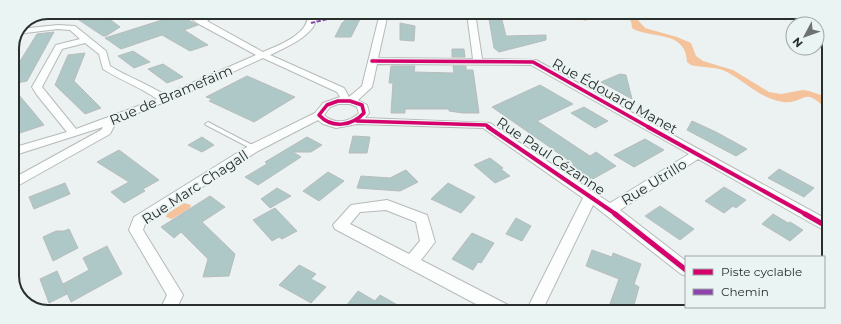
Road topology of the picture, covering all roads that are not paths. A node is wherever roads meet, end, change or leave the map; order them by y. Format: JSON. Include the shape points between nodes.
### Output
{"nodes":[{"id":1,"x":197,"y":19,"type":"edge"},
{"id":2,"x":204,"y":19,"type":"edge"},
{"id":3,"x":311,"y":19,"type":"edge"},
{"id":4,"x":382,"y":19,"type":"edge"},
{"id":5,"x":472,"y":19,"type":"edge"},
{"id":6,"x":200,"y":21,"type":"junction"},
{"id":7,"x":24,"y":31,"type":"edge"},
{"id":8,"x":85,"y":40,"type":"junction"},
{"id":9,"x":263,"y":55,"type":"junction"},
{"id":10,"x":372,"y":61,"type":"junction"},
{"id":11,"x":478,"y":61,"type":"junction"},
{"id":12,"x":164,"y":99,"type":"junction"},
{"id":13,"x":349,"y":100,"type":"junction"},
{"id":14,"x":319,"y":115,"type":"junction"},
{"id":15,"x":111,"y":120,"type":"junction"},
{"id":16,"x":357,"y":121,"type":"junction"},
{"id":17,"x":208,"y":124,"type":"dead end"},
{"id":18,"x":74,"y":133,"type":"junction"},
{"id":19,"x":254,"y":148,"type":"junction"},
{"id":20,"x":19,"y":150,"type":"edge"},
{"id":21,"x":698,"y":154,"type":"junction"},
{"id":22,"x":19,"y":181,"type":"edge"},
{"id":23,"x":590,"y":197,"type":"junction"},
{"id":24,"x":610,"y":210,"type":"junction"},
{"id":25,"x":822,"y":224,"type":"edge"},
{"id":26,"x":410,"y":263,"type":"junction"},
{"id":27,"x":685,"y":269,"type":"edge"},
{"id":28,"x":171,"y":305,"type":"edge"},
{"id":29,"x":492,"y":305,"type":"edge"},
{"id":30,"x":537,"y":305,"type":"edge"}],
"edges":[{"from":1,"to":6,"type":"street"},
{"from":2,"to":6,"type":"street"},
{"from":3,"to":9,"type":"street","name":"Rue de Bramefaim","via":[[306,30]]},
{"from":4,"to":10,"type":"street"},
{"from":5,"to":11,"type":"street"},
{"from":6,"to":9,"type":"street"},
{"from":7,"to":8,"type":"street","via":[[72,28]]},
{"from":8,"to":12,"type":"street","via":[[103,54],[106,67]]},
{"from":8,"to":18,"type":"street","via":[[59,47],[37,87]]},
{"from":9,"to":12,"type":"street","name":"Rue de Bramefaim"},
{"from":9,"to":13,"type":"street","via":[[341,90]]},
{"from":10,"to":11,"type":"street","name":"Rue Édouard Manet"},
{"from":10,"to":13,"type":"street","via":[[367,86]]},
{"from":11,"to":21,"type":"street","name":"Rue Édouard Manet","via":[[533,62]]},
{"from":12,"to":15,"type":"street","name":"Rue de Bramefaim"},
{"from":13,"to":14,"type":"street","name":"Rue Marc Chagall","via":[[332,102],[322,107]]},
{"from":13,"to":16,"type":"street","via":[[362,105],[364,113]]},
{"from":14,"to":16,"type":"street","name":"Rue Paul Cézanne","via":[[323,121],[333,125]]},
{"from":14,"to":19,"type":"street","name":"Rue Marc Chagall"},
{"from":15,"to":18,"type":"street","name":"Rue de Bramefaim"},
{"from":15,"to":22,"type":"street","via":[[106,132]]},
{"from":16,"to":23,"type":"street","name":"Rue Paul Cézanne","via":[[486,125]]},
{"from":17,"to":19,"type":"lane"},
{"from":18,"to":20,"type":"street","name":"Rue de Bramefaim"},
{"from":19,"to":28,"type":"street","name":"Rue Marc Chagall","via":[[139,221],[136,230],[176,295]]},
{"from":21,"to":24,"type":"street","name":"Rue Utrillo"},
{"from":21,"to":25,"type":"street","name":"Rue Édouard Manet"},
{"from":23,"to":24,"type":"street","name":"Rue Paul Cézanne"},
{"from":23,"to":30,"type":"street"},
{"from":24,"to":27,"type":"street","name":"Rue Paul Cézanne"},
{"from":26,"to":26,"type":"street","via":[[361,237],[340,225],[356,208],[387,205],[422,219],[428,242]]},
{"from":26,"to":29,"type":"street"}]}
